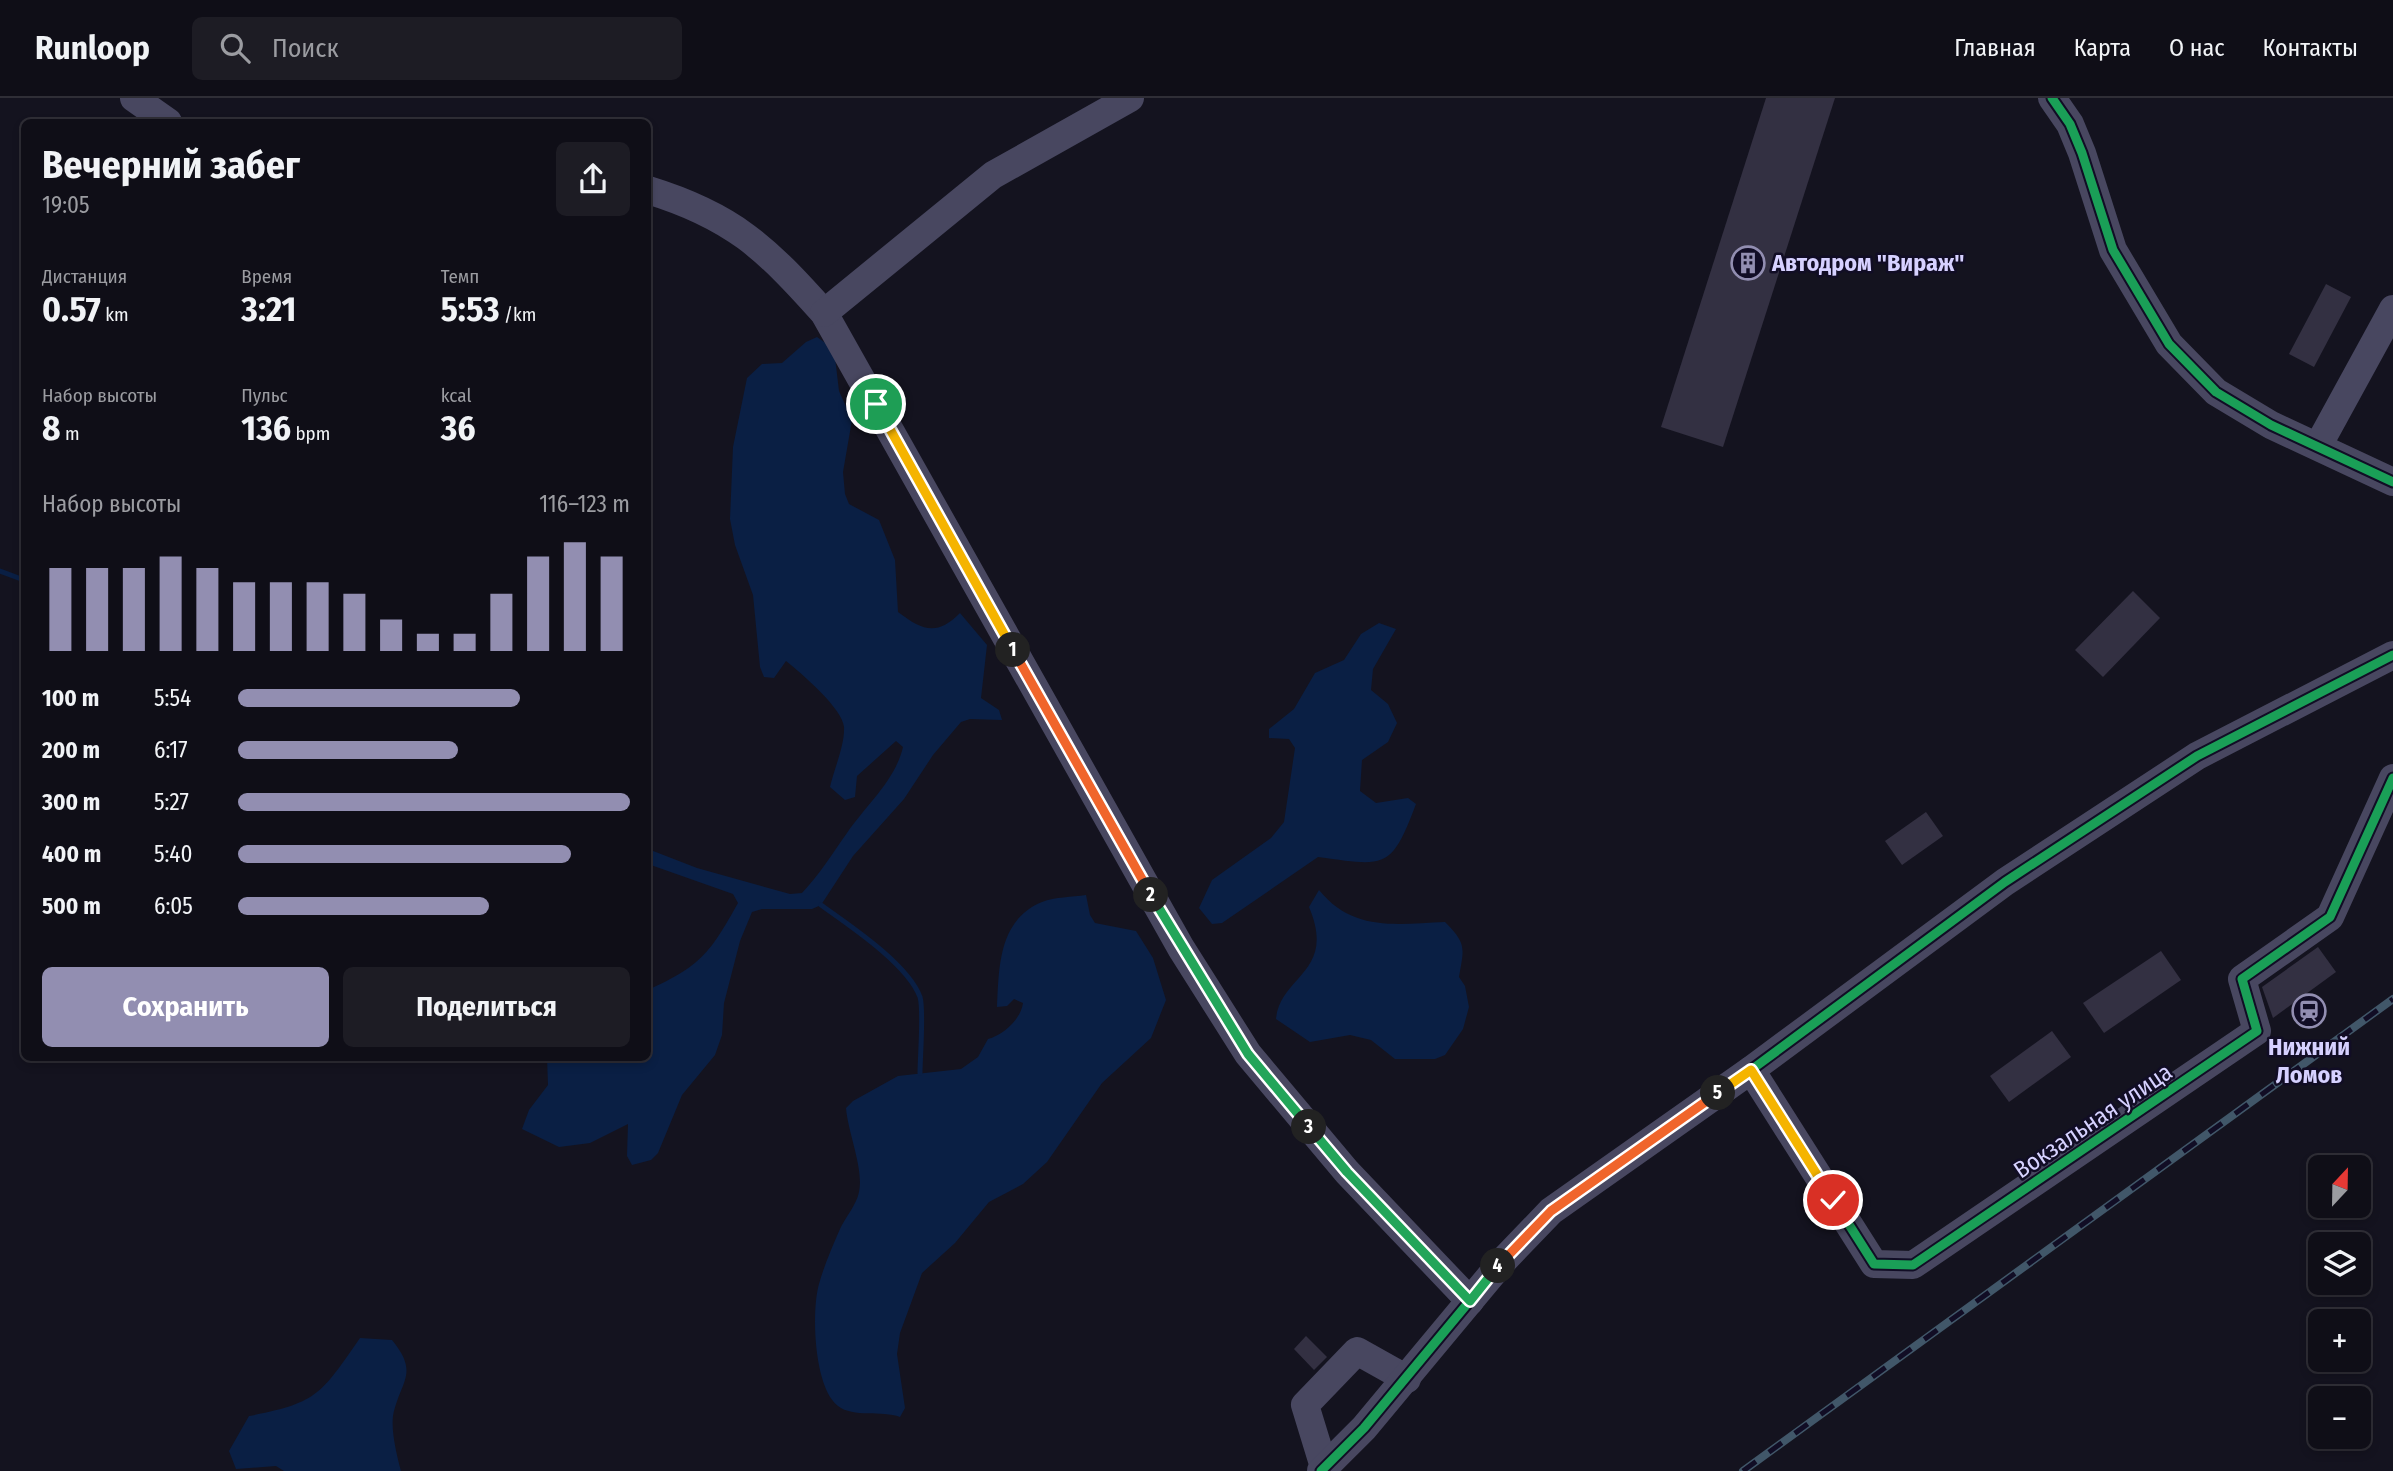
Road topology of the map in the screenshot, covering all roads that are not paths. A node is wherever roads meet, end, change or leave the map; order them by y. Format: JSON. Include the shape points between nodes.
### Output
{"nodes":[{"id":1,"x":134,"y":98,"type":"edge"},
{"id":2,"x":1129,"y":98,"type":"edge"},
{"id":3,"x":2052,"y":98,"type":"edge"},
{"id":4,"x":164,"y":119,"type":"edge"},
{"id":5,"x":651,"y":191,"type":"edge"},
{"id":6,"x":2393,"y":309,"type":"edge"},
{"id":7,"x":824,"y":313,"type":"junction"},
{"id":8,"x":2318,"y":446,"type":"junction"},
{"id":9,"x":2393,"y":482,"type":"edge"},
{"id":10,"x":2393,"y":655,"type":"edge"},
{"id":11,"x":2393,"y":778,"type":"edge"},
{"id":12,"x":1751,"y":1070,"type":"junction"},
{"id":13,"x":1470,"y":1301,"type":"junction"},
{"id":14,"x":1407,"y":1379,"type":"junction"},
{"id":15,"x":1323,"y":1469,"type":"edge"}],
"edges":[{"from":1,"to":4,"type":"street"},
{"from":2,"to":7,"type":"street","via":[[993,175]]},
{"from":3,"to":8,"type":"street","via":[[2082,153],[2113,250],[2169,344],[2216,392]]},
{"from":5,"to":7,"type":"street","via":[[693,204],[739,229],[786,270]]},
{"from":6,"to":8,"type":"street"},
{"from":7,"to":13,"type":"street","via":[[1161,913],[1248,1054],[1347,1172]]},
{"from":8,"to":9,"type":"street"},
{"from":10,"to":12,"type":"street","via":[[2185,764],[2005,882]]},
{"from":11,"to":12,"type":"street","name":"Вокзальная улица","via":[[2330,917],[2242,979],[2257,1031],[1913,1265],[1874,1265]]},
{"from":12,"to":13,"type":"street","via":[[1551,1211]]},
{"from":13,"to":14,"type":"street"},
{"from":14,"to":15,"type":"street"},
{"from":14,"to":15,"type":"street","via":[[1357,1351],[1305,1405]]}]}
